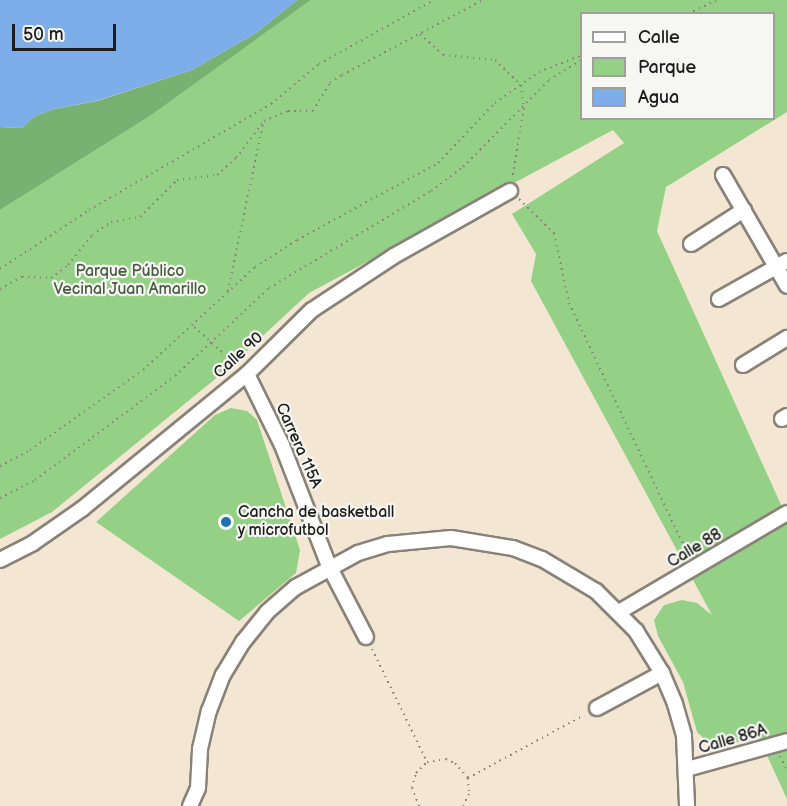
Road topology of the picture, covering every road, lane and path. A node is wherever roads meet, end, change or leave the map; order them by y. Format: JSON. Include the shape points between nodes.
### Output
{"nodes":[{"id":1,"x":434,"y":0,"type":"edge"},
{"id":2,"x":483,"y":0,"type":"edge"},
{"id":3,"x":717,"y":0,"type":"edge"},
{"id":4,"x":692,"y":12,"type":"edge"},
{"id":5,"x":420,"y":33,"type":"junction"},
{"id":6,"x":580,"y":57,"type":"edge"},
{"id":7,"x":580,"y":58,"type":"edge"},
{"id":8,"x":521,"y":85,"type":"junction"},
{"id":9,"x":524,"y":108,"type":"junction"},
{"id":10,"x":264,"y":121,"type":"junction"},
{"id":11,"x":723,"y":175,"type":"dead end"},
{"id":12,"x":510,"y":191,"type":"junction"},
{"id":13,"x":744,"y":210,"type":"junction"},
{"id":14,"x":691,"y":244,"type":"dead end"},
{"id":15,"x":782,"y":264,"type":"edge"},
{"id":16,"x":0,"y":269,"type":"edge"},
{"id":17,"x":787,"y":286,"type":"edge"},
{"id":18,"x":0,"y":289,"type":"edge"},
{"id":19,"x":228,"y":291,"type":"junction"},
{"id":20,"x":719,"y":299,"type":"dead end"},
{"id":21,"x":194,"y":327,"type":"junction"},
{"id":22,"x":787,"y":339,"type":"edge"},
{"id":23,"x":211,"y":342,"type":"junction"},
{"id":24,"x":743,"y":365,"type":"dead end"},
{"id":25,"x":247,"y":374,"type":"junction"},
{"id":26,"x":0,"y":466,"type":"edge"},
{"id":27,"x":0,"y":498,"type":"edge"},
{"id":28,"x":787,"y":513,"type":"edge"},
{"id":29,"x":0,"y":560,"type":"edge"},
{"id":30,"x":329,"y":566,"type":"junction"},
{"id":31,"x":695,"y":569,"type":"junction"},
{"id":32,"x":619,"y":612,"type":"junction"},
{"id":33,"x":366,"y":637,"type":"joint"},
{"id":34,"x":662,"y":673,"type":"junction"},
{"id":35,"x":597,"y":708,"type":"joint"},
{"id":36,"x":787,"y":741,"type":"edge"},
{"id":37,"x":427,"y":762,"type":"junction"},
{"id":38,"x":687,"y":770,"type":"junction"},
{"id":39,"x":468,"y":777,"type":"junction"},
{"id":40,"x":198,"y":788,"type":"junction"},
{"id":41,"x":417,"y":804,"type":"edge"},
{"id":42,"x":190,"y":806,"type":"edge"},
{"id":43,"x":199,"y":806,"type":"edge"},
{"id":44,"x":409,"y":806,"type":"edge"},
{"id":45,"x":463,"y":806,"type":"edge"},
{"id":46,"x":687,"y":806,"type":"edge"}],
"edges":[{"from":1,"to":16,"type":"path","via":[[319,64],[271,104],[89,210]]},
{"from":2,"to":5,"type":"path"},
{"from":3,"to":4,"type":"path"},
{"from":5,"to":8,"type":"path","via":[[442,55],[495,60]]},
{"from":5,"to":10,"type":"path","via":[[330,83],[313,111],[288,111]]},
{"from":6,"to":8,"type":"path","via":[[562,61]]},
{"from":7,"to":9,"type":"path","via":[[549,80]]},
{"from":8,"to":9,"type":"path"},
{"from":8,"to":19,"type":"path","via":[[478,119],[438,163],[297,240]]},
{"from":9,"to":12,"type":"path"},
{"from":9,"to":23,"type":"path","via":[[463,167],[431,191],[269,288]]},
{"from":10,"to":18,"type":"path","via":[[218,175],[177,180],[140,217],[111,222],[92,234],[69,265],[51,278],[22,277]]},
{"from":10,"to":19,"type":"path"},
{"from":11,"to":13,"type":"street"},
{"from":12,"to":25,"type":"street","name":"Calle 90","via":[[394,256],[312,310]]},
{"from":12,"to":31,"type":"path","via":[[554,233],[569,303]]},
{"from":13,"to":14,"type":"street"},
{"from":13,"to":15,"type":"street"},
{"from":15,"to":17,"type":"street"},
{"from":15,"to":20,"type":"street"},
{"from":19,"to":21,"type":"path"},
{"from":21,"to":23,"type":"path"},
{"from":21,"to":26,"type":"path","via":[[91,407]]},
{"from":22,"to":24,"type":"street"},
{"from":23,"to":25,"type":"path"},
{"from":23,"to":27,"type":"path","via":[[129,412],[35,480]]},
{"from":25,"to":29,"type":"street","name":"Calle 90","via":[[82,509]]},
{"from":25,"to":30,"type":"street","name":"Carrera 115A","via":[[282,445]]},
{"from":28,"to":31,"type":"street","name":"Calle 88"},
{"from":30,"to":32,"type":"street","via":[[388,544],[450,538],[482,541],[542,559],[596,591]]},
{"from":30,"to":33,"type":"street","name":"Carrera 115A"},
{"from":30,"to":40,"type":"street","via":[[296,587],[243,642],[209,711],[200,749]]},
{"from":31,"to":32,"type":"street","name":"Calle 88"},
{"from":32,"to":34,"type":"street"},
{"from":33,"to":37,"type":"path"},
{"from":34,"to":35,"type":"street"},
{"from":34,"to":38,"type":"street","via":[[684,736]]},
{"from":35,"to":39,"type":"path"},
{"from":36,"to":38,"type":"street","name":"Calle 86A"},
{"from":37,"to":39,"type":"path","via":[[455,762]]},
{"from":37,"to":41,"type":"path","via":[[413,780]]},
{"from":38,"to":46,"type":"street"},
{"from":39,"to":45,"type":"path","via":[[469,794]]},
{"from":40,"to":42,"type":"street"},
{"from":40,"to":43,"type":"street"},
{"from":41,"to":44,"type":"path"}]}
